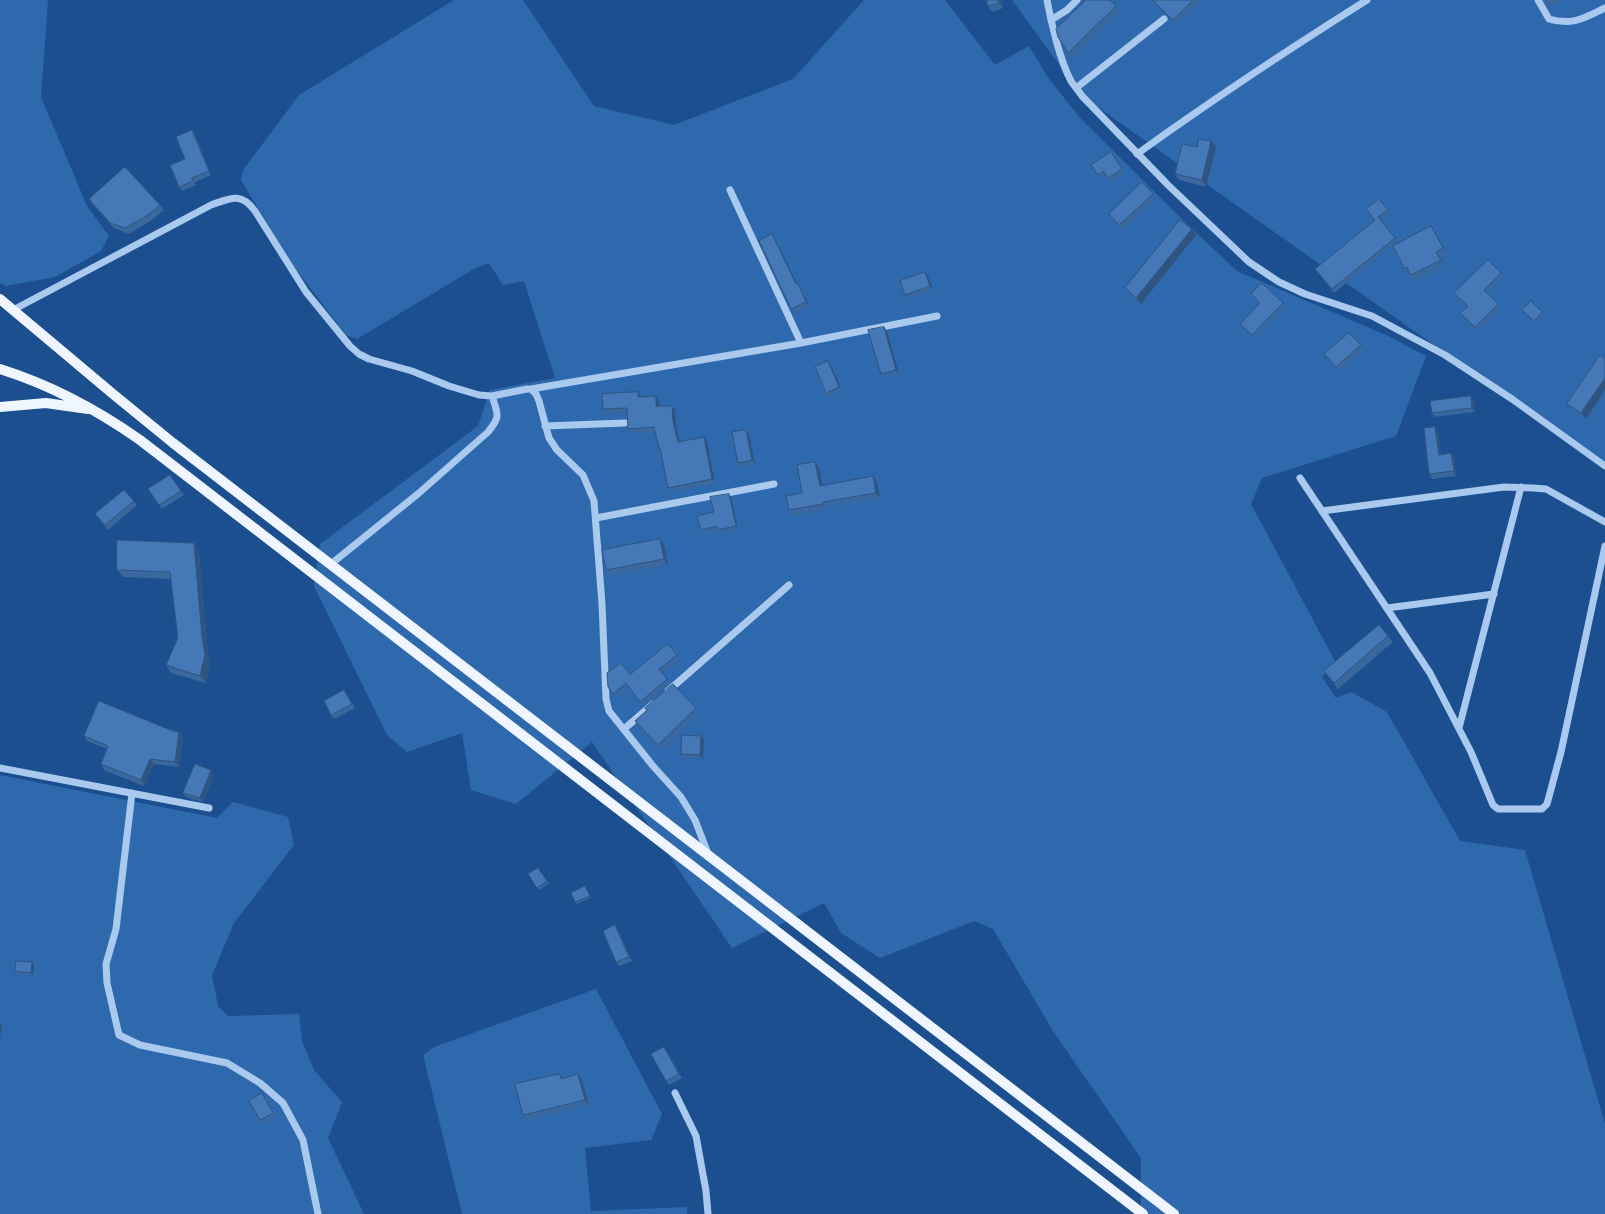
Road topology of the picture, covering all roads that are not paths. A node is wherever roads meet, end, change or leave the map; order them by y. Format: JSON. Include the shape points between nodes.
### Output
{"nodes":[{"id":1,"x":1047,"y":0,"type":"edge"},
{"id":2,"x":1077,"y":0,"type":"edge"},
{"id":3,"x":1367,"y":0,"type":"edge"},
{"id":4,"x":1538,"y":0,"type":"edge"},
{"id":5,"x":1605,"y":8,"type":"edge"},
{"id":6,"x":1164,"y":19,"type":"edge"},
{"id":7,"x":1051,"y":20,"type":"junction"},
{"id":8,"x":1076,"y":88,"type":"junction"},
{"id":9,"x":1137,"y":154,"type":"junction"},
{"id":10,"x":730,"y":190,"type":"dead end"},
{"id":11,"x":0,"y":299,"type":"edge"},
{"id":12,"x":13,"y":310,"type":"junction"},
{"id":13,"x":937,"y":316,"type":"dead end"},
{"id":14,"x":801,"y":343,"type":"junction"},
{"id":15,"x":0,"y":369,"type":"edge"},
{"id":16,"x":531,"y":389,"type":"junction"},
{"id":17,"x":492,"y":396,"type":"junction"},
{"id":18,"x":0,"y":407,"type":"edge"},
{"id":19,"x":94,"y":410,"type":"junction"},
{"id":20,"x":625,"y":423,"type":"dead end"},
{"id":21,"x":545,"y":426,"type":"junction"},
{"id":22,"x":1605,"y":466,"type":"edge"},
{"id":23,"x":1300,"y":478,"type":"dead end"},
{"id":24,"x":774,"y":484,"type":"dead end"},
{"id":25,"x":1521,"y":488,"type":"junction"},
{"id":26,"x":1322,"y":511,"type":"junction"},
{"id":27,"x":596,"y":518,"type":"junction"},
{"id":28,"x":1605,"y":522,"type":"edge"},
{"id":29,"x":1605,"y":546,"type":"edge"},
{"id":30,"x":331,"y":564,"type":"junction"},
{"id":31,"x":789,"y":585,"type":"dead end"},
{"id":32,"x":1494,"y":594,"type":"junction"},
{"id":33,"x":1387,"y":608,"type":"junction"},
{"id":34,"x":1459,"y":728,"type":"junction"},
{"id":35,"x":624,"y":729,"type":"junction"},
{"id":36,"x":0,"y":768,"type":"edge"},
{"id":37,"x":132,"y":793,"type":"junction"},
{"id":38,"x":209,"y":808,"type":"dead end"},
{"id":39,"x":710,"y":856,"type":"junction"},
{"id":40,"x":675,"y":1093,"type":"dead end"},
{"id":41,"x":318,"y":1214,"type":"edge"},
{"id":42,"x":708,"y":1214,"type":"edge"},
{"id":43,"x":1142,"y":1214,"type":"edge"},
{"id":44,"x":1174,"y":1214,"type":"edge"}],
"edges":[{"from":1,"to":7,"type":"street"},
{"from":2,"to":7,"type":"street"},
{"from":3,"to":9,"type":"street","via":[[1191,114]]},
{"from":4,"to":5,"type":"street","via":[[1549,19],[1564,23]]},
{"from":6,"to":8,"type":"street"},
{"from":7,"to":8,"type":"street","via":[[1063,60]]},
{"from":8,"to":9,"type":"street"},
{"from":9,"to":22,"type":"street","via":[[1249,262],[1279,282],[1305,294],[1372,316],[1445,355],[1512,399]]},
{"from":10,"to":14,"type":"street"},
{"from":11,"to":12,"type":"main road"},
{"from":12,"to":17,"type":"street","via":[[211,205],[242,198],[255,211],[306,292],[359,354],[369,360],[412,371],[465,392]]},
{"from":12,"to":30,"type":"main road","via":[[173,443]]},
{"from":13,"to":14,"type":"street"},
{"from":14,"to":16,"type":"street"},
{"from":15,"to":19,"type":"main road","via":[[45,385]]},
{"from":16,"to":17,"type":"street"},
{"from":16,"to":21,"type":"street","via":[[539,401]]},
{"from":17,"to":30,"type":"street","via":[[497,421],[488,432],[419,493]]},
{"from":18,"to":19,"type":"main road","via":[[46,403]]},
{"from":19,"to":43,"type":"main road","via":[[140,440]]},
{"from":20,"to":21,"type":"street"},
{"from":21,"to":27,"type":"street","via":[[557,450],[584,476],[594,501]]},
{"from":23,"to":26,"type":"street"},
{"from":24,"to":27,"type":"street"},
{"from":25,"to":26,"type":"street","via":[[1504,487]]},
{"from":25,"to":28,"type":"street","via":[[1546,489]]},
{"from":25,"to":32,"type":"street"},
{"from":26,"to":33,"type":"street"},
{"from":27,"to":35,"type":"street","via":[[606,699],[609,711]]},
{"from":29,"to":34,"type":"street","via":[[1561,752],[1547,804],[1542,809],[1498,809]]},
{"from":30,"to":39,"type":"main road"},
{"from":31,"to":35,"type":"street"},
{"from":32,"to":33,"type":"street"},
{"from":32,"to":34,"type":"street"},
{"from":33,"to":34,"type":"street","via":[[1430,673]]},
{"from":35,"to":39,"type":"street","via":[[681,797],[695,820]]},
{"from":36,"to":37,"type":"street"},
{"from":37,"to":38,"type":"street"},
{"from":37,"to":41,"type":"street","via":[[116,929],[106,964],[107,983],[119,1035],[140,1045],[227,1063],[260,1083],[283,1103],[303,1140]]},
{"from":39,"to":44,"type":"main road"},
{"from":40,"to":42,"type":"street","via":[[696,1136]]}]}
